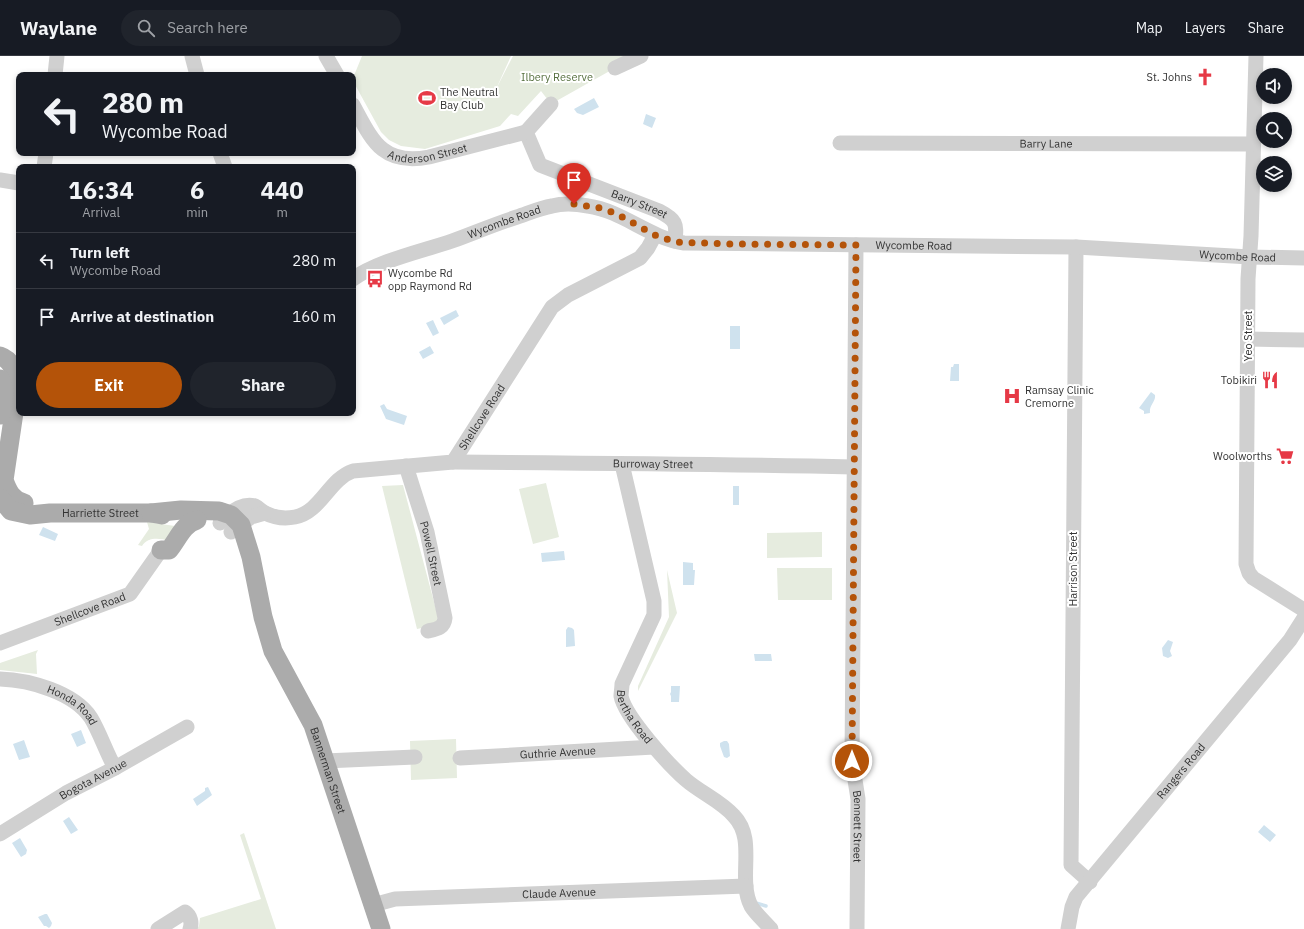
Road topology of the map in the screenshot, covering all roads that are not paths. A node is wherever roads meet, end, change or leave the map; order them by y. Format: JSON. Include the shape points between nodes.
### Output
{"nodes":[{"id":1,"x":57,"y":56,"type":"edge"},
{"id":2,"x":192,"y":56,"type":"edge"},
{"id":3,"x":326,"y":56,"type":"edge"},
{"id":4,"x":641,"y":56,"type":"edge"},
{"id":5,"x":1256,"y":56,"type":"edge"},
{"id":6,"x":616,"y":68,"type":"dead end"},
{"id":7,"x":55,"y":72,"type":"edge"},
{"id":8,"x":196,"y":72,"type":"edge"},
{"id":9,"x":335,"y":72,"type":"edge"},
{"id":10,"x":551,"y":104,"type":"dead end"},
{"id":11,"x":356,"y":109,"type":"edge"},
{"id":12,"x":526,"y":132,"type":"junction"},
{"id":13,"x":840,"y":143,"type":"dead end"},
{"id":14,"x":1253,"y":144,"type":"junction"},
{"id":15,"x":0,"y":180,"type":"edge"},
{"id":16,"x":16,"y":183,"type":"edge"},
{"id":17,"x":655,"y":235,"type":"junction"},
{"id":18,"x":675,"y":242,"type":"junction"},
{"id":19,"x":856,"y":245,"type":"junction"},
{"id":20,"x":1076,"y":247,"type":"junction"},
{"id":21,"x":1250,"y":257,"type":"junction"},
{"id":22,"x":1304,"y":258,"type":"edge"},
{"id":23,"x":356,"y":277,"type":"edge"},
{"id":24,"x":1248,"y":339,"type":"junction"},
{"id":25,"x":1304,"y":340,"type":"edge"},
{"id":26,"x":6,"y":367,"type":"edge"},
{"id":27,"x":16,"y":383,"type":"edge"},
{"id":28,"x":16,"y":399,"type":"edge"},
{"id":29,"x":0,"y":418,"type":"edge"},
{"id":30,"x":453,"y":462,"type":"junction"},
{"id":31,"x":622,"y":464,"type":"junction"},
{"id":32,"x":406,"y":466,"type":"junction"},
{"id":33,"x":853,"y":466,"type":"junction"},
{"id":34,"x":0,"y":498,"type":"edge"},
{"id":35,"x":50,"y":513,"type":"junction"},
{"id":36,"x":151,"y":513,"type":"junction"},
{"id":37,"x":197,"y":520,"type":"junction"},
{"id":38,"x":230,"y":523,"type":"junction"},
{"id":39,"x":161,"y":550,"type":"joint"},
{"id":40,"x":1304,"y":610,"type":"edge"},
{"id":41,"x":1304,"y":618,"type":"edge"},
{"id":42,"x":428,"y":631,"type":"dead end"},
{"id":43,"x":0,"y":643,"type":"edge"},
{"id":44,"x":0,"y":679,"type":"edge"},
{"id":45,"x":187,"y":727,"type":"dead end"},
{"id":46,"x":654,"y":747,"type":"junction"},
{"id":47,"x":415,"y":757,"type":"dead end"},
{"id":48,"x":460,"y":758,"type":"dead end"},
{"id":49,"x":325,"y":761,"type":"junction"},
{"id":50,"x":114,"y":768,"type":"junction"},
{"id":51,"x":0,"y":834,"type":"edge"},
{"id":52,"x":1090,"y":882,"type":"junction"},
{"id":53,"x":746,"y":886,"type":"junction"},
{"id":54,"x":373,"y":905,"type":"junction"},
{"id":55,"x":158,"y":929,"type":"edge"},
{"id":56,"x":190,"y":929,"type":"edge"},
{"id":57,"x":381,"y":929,"type":"edge"},
{"id":58,"x":771,"y":929,"type":"edge"},
{"id":59,"x":857,"y":929,"type":"edge"},
{"id":60,"x":1068,"y":929,"type":"edge"}],
"edges":[{"from":1,"to":7,"type":"street"},
{"from":2,"to":8,"type":"street"},
{"from":3,"to":9,"type":"street"},
{"from":4,"to":6,"type":"street"},
{"from":5,"to":14,"type":"street","name":"Yeo Street"},
{"from":10,"to":12,"type":"street"},
{"from":11,"to":12,"type":"street","name":"Anderson Street","via":[[374,142],[387,152],[407,159],[429,157]]},
{"from":12,"to":18,"type":"street","name":"Barry Street","via":[[540,165],[668,216],[676,228]]},
{"from":13,"to":14,"type":"street","name":"Barry Lane"},
{"from":14,"to":21,"type":"street","name":"Yeo Street"},
{"from":15,"to":16,"type":"street"},
{"from":17,"to":18,"type":"street","name":"Wycombe Road"},
{"from":17,"to":23,"type":"street","name":"Wycombe Road","via":[[615,213],[600,208],[560,204],[380,265]]},
{"from":17,"to":30,"type":"street","name":"Shellcove Road","via":[[640,258],[568,295],[552,307]]},
{"from":18,"to":19,"type":"street","name":"Wycombe Road"},
{"from":19,"to":20,"type":"street","name":"Wycombe Road"},
{"from":19,"to":33,"type":"street","name":"Bennett Street"},
{"from":20,"to":21,"type":"street","name":"Wycombe Road"},
{"from":20,"to":52,"type":"street","name":"Harrison Street","via":[[1071,865]]},
{"from":21,"to":22,"type":"street","name":"Wycombe Road"},
{"from":21,"to":24,"type":"street","name":"Yeo Street"},
{"from":24,"to":25,"type":"street"},
{"from":24,"to":40,"type":"street","name":"Yeo Street","via":[[1246,564],[1253,578]]},
{"from":26,"to":27,"type":"main road","name":"Harriette Street","via":[[15,374]]},
{"from":26,"to":29,"type":"main road","name":"Harriette Street"},
{"from":28,"to":35,"type":"main road","name":"Harriette Street","via":[[4,480],[9,492],[17,501]]},
{"from":30,"to":31,"type":"street","name":"Burroway Street"},
{"from":30,"to":32,"type":"street","name":"Shellcove Road"},
{"from":31,"to":33,"type":"street","name":"Burroway Street"},
{"from":31,"to":46,"type":"street","name":"Bertha Road","via":[[654,601],[654,615],[622,684],[621,696],[630,714]]},
{"from":32,"to":38,"type":"street","name":"Shellcove Road","via":[[348,473],[312,507],[298,516],[285,518],[250,506],[242,508]]},
{"from":32,"to":42,"type":"street","name":"Powell Street","via":[[427,532],[445,618],[442,627]]},
{"from":33,"to":59,"type":"street","name":"Bennett Street","via":[[852,761],[858,799]]},
{"from":34,"to":35,"type":"main road","name":"Harriette Street","via":[[11,511],[30,515]]},
{"from":35,"to":36,"type":"main road","name":"Harriette Street"},
{"from":36,"to":37,"type":"main road","name":"Harriette Street"},
{"from":36,"to":38,"type":"main road","name":"Harriette Street","via":[[174,510],[219,511]]},
{"from":37,"to":38,"type":"main road","name":"Harriette Street"},
{"from":37,"to":39,"type":"main road","via":[[184,529],[169,550]]},
{"from":38,"to":49,"type":"main road","name":"Bannerman Street","via":[[274,654],[313,725]]},
{"from":39,"to":43,"type":"street","name":"Shellcove Road","via":[[130,594]]},
{"from":41,"to":52,"type":"street","name":"Rangers Road","via":[[1290,640]]},
{"from":44,"to":50,"type":"street","name":"Honda Road","via":[[27,681],[80,705],[91,718]]},
{"from":45,"to":50,"type":"street","name":"Bogota Avenue"},
{"from":46,"to":48,"type":"street","name":"Guthrie Avenue"},
{"from":46,"to":53,"type":"street","name":"Bertha Road","via":[[686,780],[733,814],[741,824],[745,842]]},
{"from":47,"to":49,"type":"street"},
{"from":49,"to":54,"type":"main road","name":"Bannerman Street"},
{"from":50,"to":51,"type":"street","name":"Bogota Avenue","via":[[66,793]]},
{"from":52,"to":60,"type":"street","name":"Rangers Road","via":[[1076,897]]},
{"from":53,"to":54,"type":"street","name":"Claude Avenue","via":[[396,899]]},
{"from":53,"to":58,"type":"street","name":"Bertha Road","via":[[752,906]]},
{"from":54,"to":57,"type":"main road","name":"Bannerman Street"},
{"from":55,"to":56,"type":"street","via":[[185,912],[191,921]]}]}
